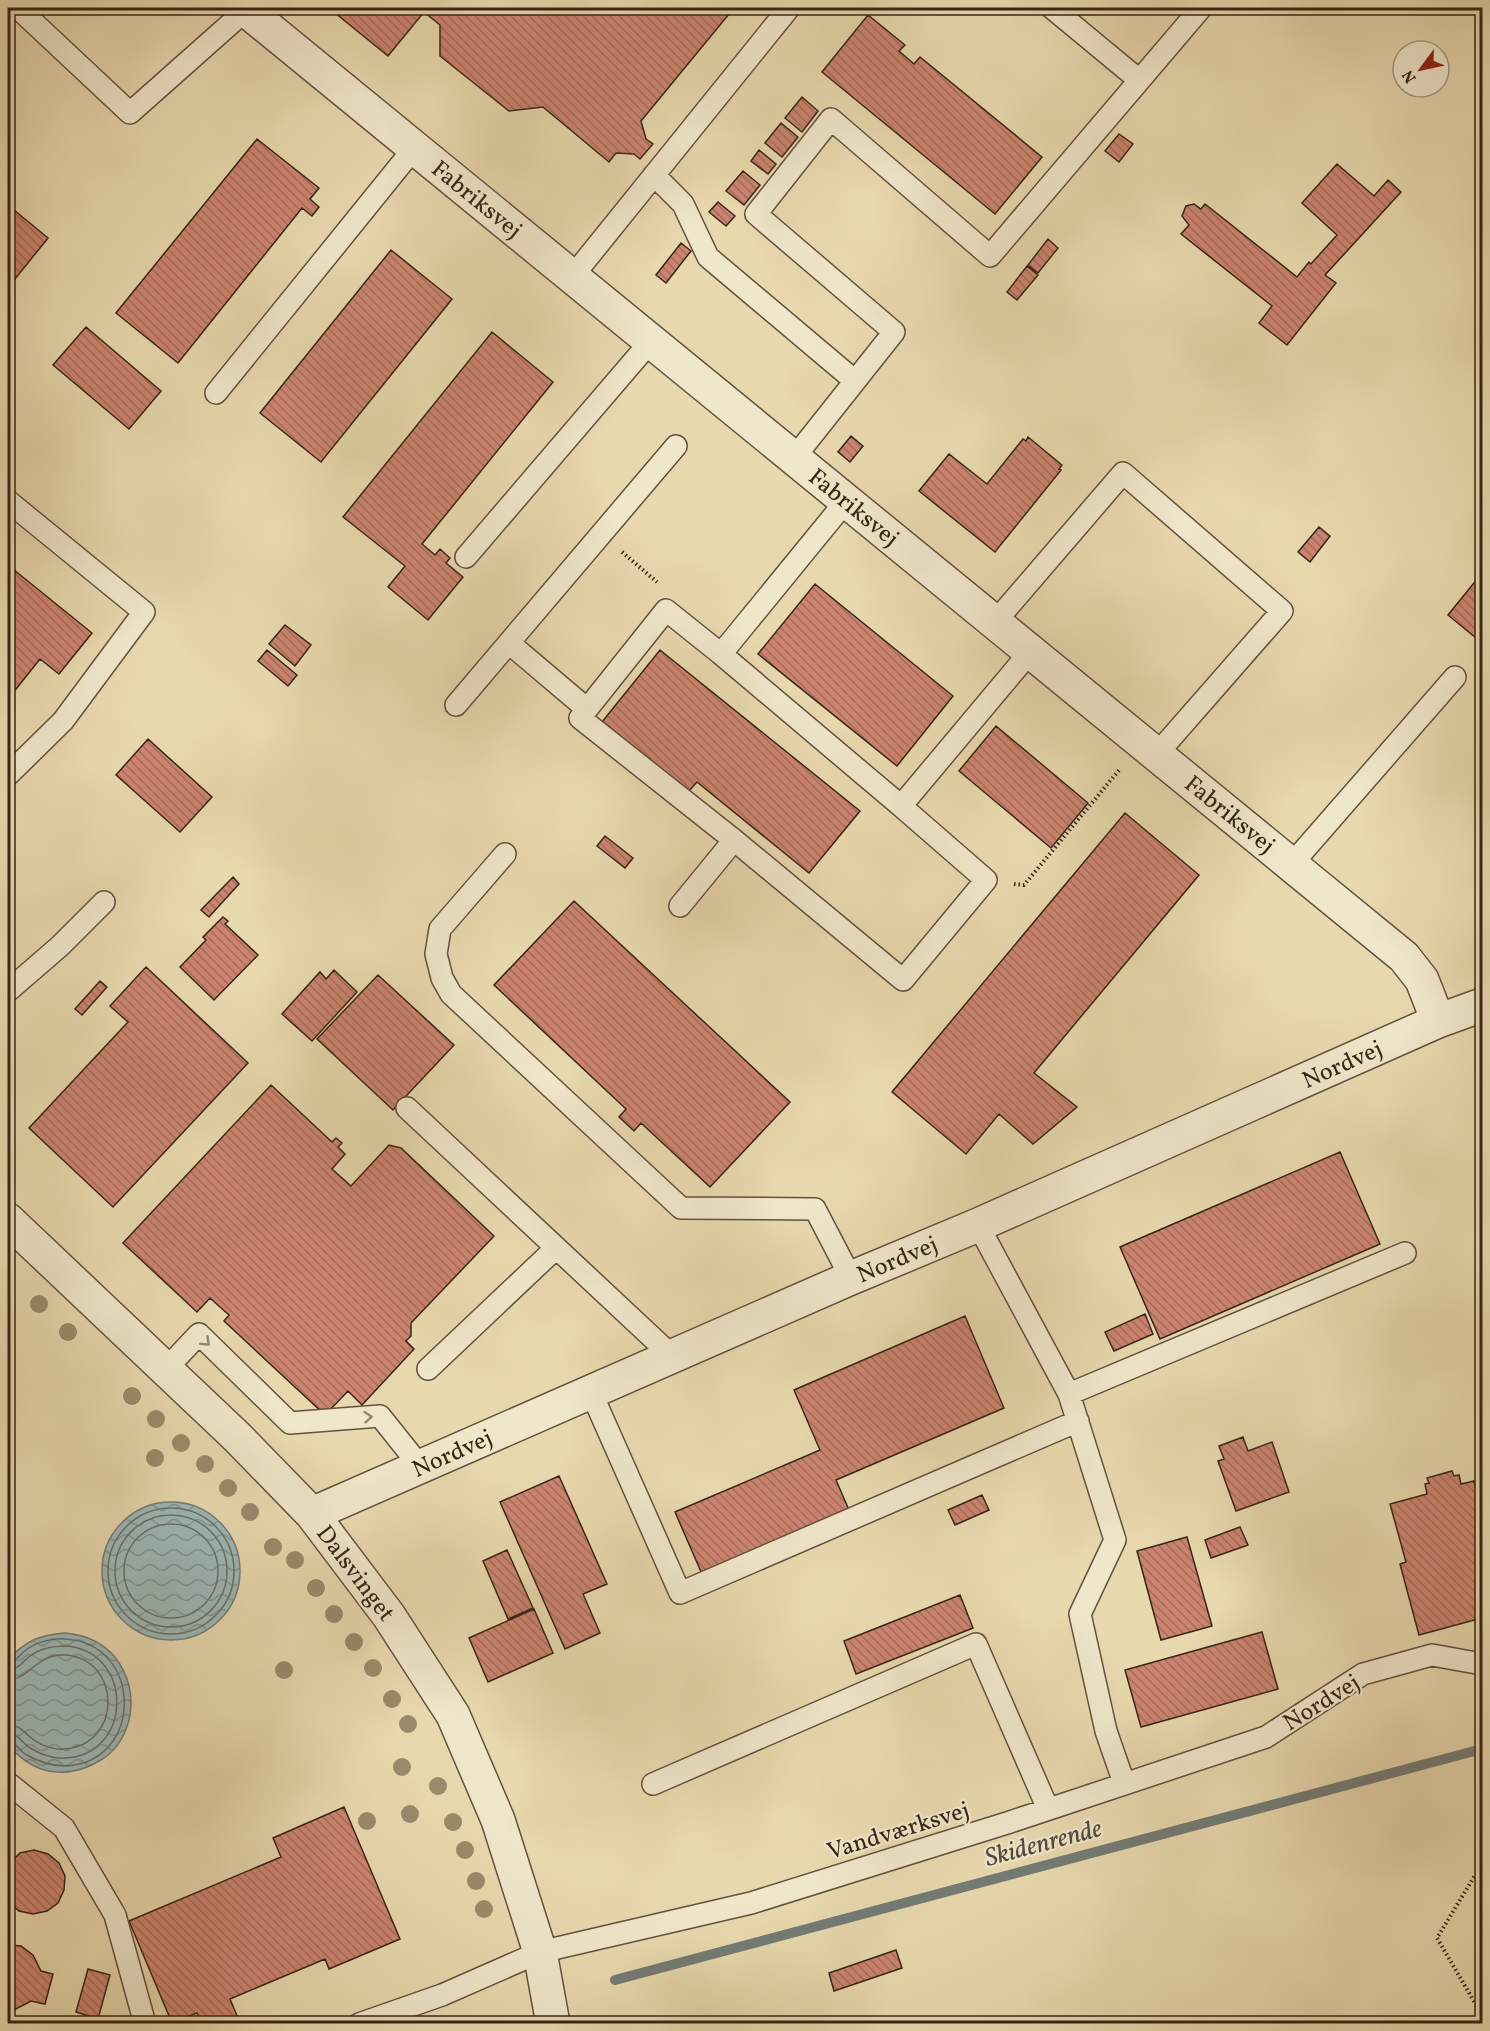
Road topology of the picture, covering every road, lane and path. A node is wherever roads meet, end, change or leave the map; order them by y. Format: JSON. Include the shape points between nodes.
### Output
{"nodes":[{"id":1,"x":18,"y":8,"type":"edge"},
{"id":2,"x":789,"y":8,"type":"edge"},
{"id":3,"x":1052,"y":8,"type":"edge"},
{"id":4,"x":1201,"y":8,"type":"edge"},
{"id":5,"x":246,"y":10,"type":"joint"},
{"id":6,"x":1139,"y":80,"type":"junction"},
{"id":7,"x":415,"y":147,"type":"junction"},
{"id":8,"x":654,"y":175,"type":"junction"},
{"id":9,"x":572,"y":277,"type":"junction"},
{"id":10,"x":651,"y":341,"type":"junction"},
{"id":11,"x":855,"y":381,"type":"junction"},
{"id":12,"x":216,"y":393,"type":"dead end"},
{"id":13,"x":675,"y":446,"type":"dead end"},
{"id":14,"x":794,"y":458,"type":"junction"},
{"id":15,"x":8,"y":501,"type":"edge"},
{"id":16,"x":846,"y":501,"type":"junction"},
{"id":17,"x":601,"y":534,"type":"junction"},
{"id":18,"x":466,"y":557,"type":"dead end"},
{"id":19,"x":666,"y":610,"type":"junction"},
{"id":20,"x":995,"y":622,"type":"junction"},
{"id":21,"x":509,"y":643,"type":"junction"},
{"id":22,"x":1030,"y":651,"type":"junction"},
{"id":23,"x":721,"y":654,"type":"junction"},
{"id":24,"x":1455,"y":677,"type":"dead end"},
{"id":25,"x":456,"y":705,"type":"dead end"},
{"id":26,"x":587,"y":709,"type":"junction"},
{"id":27,"x":1149,"y":749,"type":"junction"},
{"id":28,"x":8,"y":775,"type":"edge"},
{"id":29,"x":901,"y":806,"type":"junction"},
{"id":30,"x":734,"y":840,"type":"junction"},
{"id":31,"x":505,"y":854,"type":"dead end"},
{"id":32,"x":1291,"y":865,"type":"junction"},
{"id":33,"x":986,"y":880,"type":"junction"},
{"id":34,"x":104,"y":902,"type":"dead end"},
{"id":35,"x":680,"y":906,"type":"dead end"},
{"id":36,"x":8,"y":991,"type":"edge"},
{"id":37,"x":1482,"y":1005,"type":"edge"},
{"id":38,"x":1438,"y":1021,"type":"junction"},
{"id":39,"x":406,"y":1108,"type":"dead end"},
{"id":40,"x":8,"y":1220,"type":"edge"},
{"id":41,"x":978,"y":1225,"type":"junction"},
{"id":42,"x":556,"y":1248,"type":"junction"},
{"id":43,"x":1405,"y":1252,"type":"dead end"},
{"id":44,"x":851,"y":1278,"type":"junction"},
{"id":45,"x":672,"y":1356,"type":"junction"},
{"id":46,"x":166,"y":1369,"type":"junction"},
{"id":47,"x":428,"y":1369,"type":"dead end"},
{"id":48,"x":591,"y":1392,"type":"junction"},
{"id":49,"x":1069,"y":1394,"type":"junction"},
{"id":50,"x":1078,"y":1421,"type":"junction"},
{"id":51,"x":420,"y":1466,"type":"junction"},
{"id":52,"x":312,"y":1514,"type":"junction"},
{"id":53,"x":1482,"y":1664,"type":"edge"},
{"id":54,"x":1266,"y":1737,"type":"joint"},
{"id":55,"x":8,"y":1783,"type":"edge"},
{"id":56,"x":1124,"y":1783,"type":"junction"},
{"id":57,"x":653,"y":1784,"type":"dead end"},
{"id":58,"x":1047,"y":1809,"type":"junction"},
{"id":59,"x":1482,"y":1868,"type":"edge"},
{"id":60,"x":540,"y":1952,"type":"junction"},
{"id":61,"x":1482,"y":2015,"type":"edge"},
{"id":62,"x":361,"y":2023,"type":"edge"},
{"id":63,"x":145,"y":2024,"type":"edge"},
{"id":64,"x":553,"y":2024,"type":"edge"}],
"edges":[{"from":1,"to":5,"type":"lane","via":[[130,112]]},
{"from":2,"to":8,"type":"lane"},
{"from":3,"to":6,"type":"lane"},
{"from":4,"to":6,"type":"lane"},
{"from":5,"to":7,"type":"street","name":"Fabriksvej"},
{"from":6,"to":11,"type":"lane","via":[[990,256],[831,119],[756,214],[894,332]]},
{"from":7,"to":9,"type":"street","name":"Fabriksvej"},
{"from":7,"to":12,"type":"lane"},
{"from":8,"to":9,"type":"lane"},
{"from":8,"to":11,"type":"lane","via":[[683,204],[708,257]]},
{"from":9,"to":10,"type":"street","name":"Fabriksvej"},
{"from":10,"to":14,"type":"street","name":"Fabriksvej"},
{"from":10,"to":18,"type":"lane"},
{"from":11,"to":14,"type":"lane"},
{"from":13,"to":17,"type":"lane"},
{"from":14,"to":16,"type":"street","name":"Fabriksvej"},
{"from":15,"to":28,"type":"lane","via":[[144,612],[63,721]]},
{"from":16,"to":20,"type":"street","name":"Fabriksvej"},
{"from":16,"to":23,"type":"lane"},
{"from":17,"to":19,"type":"path","via":[[664,589]]},
{"from":17,"to":21,"type":"lane"},
{"from":19,"to":23,"type":"lane"},
{"from":19,"to":26,"type":"lane"},
{"from":20,"to":22,"type":"street","name":"Fabriksvej"},
{"from":20,"to":27,"type":"lane","via":[[1123,473],[1282,611]]},
{"from":21,"to":25,"type":"lane"},
{"from":21,"to":26,"type":"lane"},
{"from":22,"to":27,"type":"street","name":"Fabriksvej"},
{"from":22,"to":29,"type":"lane"},
{"from":23,"to":29,"type":"lane"},
{"from":24,"to":32,"type":"lane"},
{"from":26,"to":30,"type":"lane","via":[[580,718]]},
{"from":27,"to":32,"type":"street","name":"Fabriksvej"},
{"from":27,"to":33,"type":"path","via":[[1024,885]]},
{"from":29,"to":33,"type":"lane"},
{"from":30,"to":33,"type":"lane","via":[[903,980]]},
{"from":30,"to":35,"type":"lane"},
{"from":31,"to":44,"type":"lane","via":[[440,929],[436,954],[451,994],[681,1208],[815,1209]]},
{"from":32,"to":38,"type":"street","name":"Fabriksvej","via":[[1404,957],[1422,980]]},
{"from":34,"to":36,"type":"lane"},
{"from":37,"to":38,"type":"street","name":"Nordvej"},
{"from":38,"to":41,"type":"street","name":"Nordvej"},
{"from":39,"to":42,"type":"lane"},
{"from":40,"to":46,"type":"street","name":"Dalsvinget"},
{"from":41,"to":44,"type":"street","name":"Nordvej"},
{"from":41,"to":49,"type":"lane"},
{"from":42,"to":45,"type":"lane"},
{"from":42,"to":47,"type":"lane"},
{"from":43,"to":49,"type":"lane"},
{"from":44,"to":45,"type":"street","name":"Nordvej"},
{"from":45,"to":48,"type":"street","name":"Nordvej"},
{"from":46,"to":51,"type":"lane","one_way":true,"via":[[199,1334],[290,1423],[380,1416]]},
{"from":46,"to":52,"type":"street","name":"Dalsvinget"},
{"from":48,"to":50,"type":"lane","via":[[680,1593]]},
{"from":48,"to":51,"type":"street","name":"Nordvej"},
{"from":49,"to":50,"type":"lane"},
{"from":50,"to":56,"type":"lane","via":[[1115,1540],[1080,1614],[1106,1731]]},
{"from":51,"to":52,"type":"street","name":"Nordvej"},
{"from":52,"to":60,"type":"street","name":"Dalsvinget","via":[[389,1616],[453,1715],[498,1820]]},
{"from":53,"to":54,"type":"lane","name":"Nordvej","via":[[1432,1655],[1363,1674]]},
{"from":54,"to":56,"type":"lane","name":"Vandværksvej"},
{"from":55,"to":63,"type":"lane","via":[[64,1828],[115,1915]]},
{"from":56,"to":58,"type":"lane","name":"Vandværksvej"},
{"from":57,"to":58,"type":"lane","via":[[976,1644]]},
{"from":58,"to":60,"type":"lane","name":"Vandværksvej","via":[[751,1903]]},
{"from":59,"to":61,"type":"path","via":[[1437,1938]]},
{"from":60,"to":62,"type":"lane","name":"Vandværksvej","via":[[442,1995]]},
{"from":60,"to":64,"type":"street","name":"Dalsvinget"}]}
